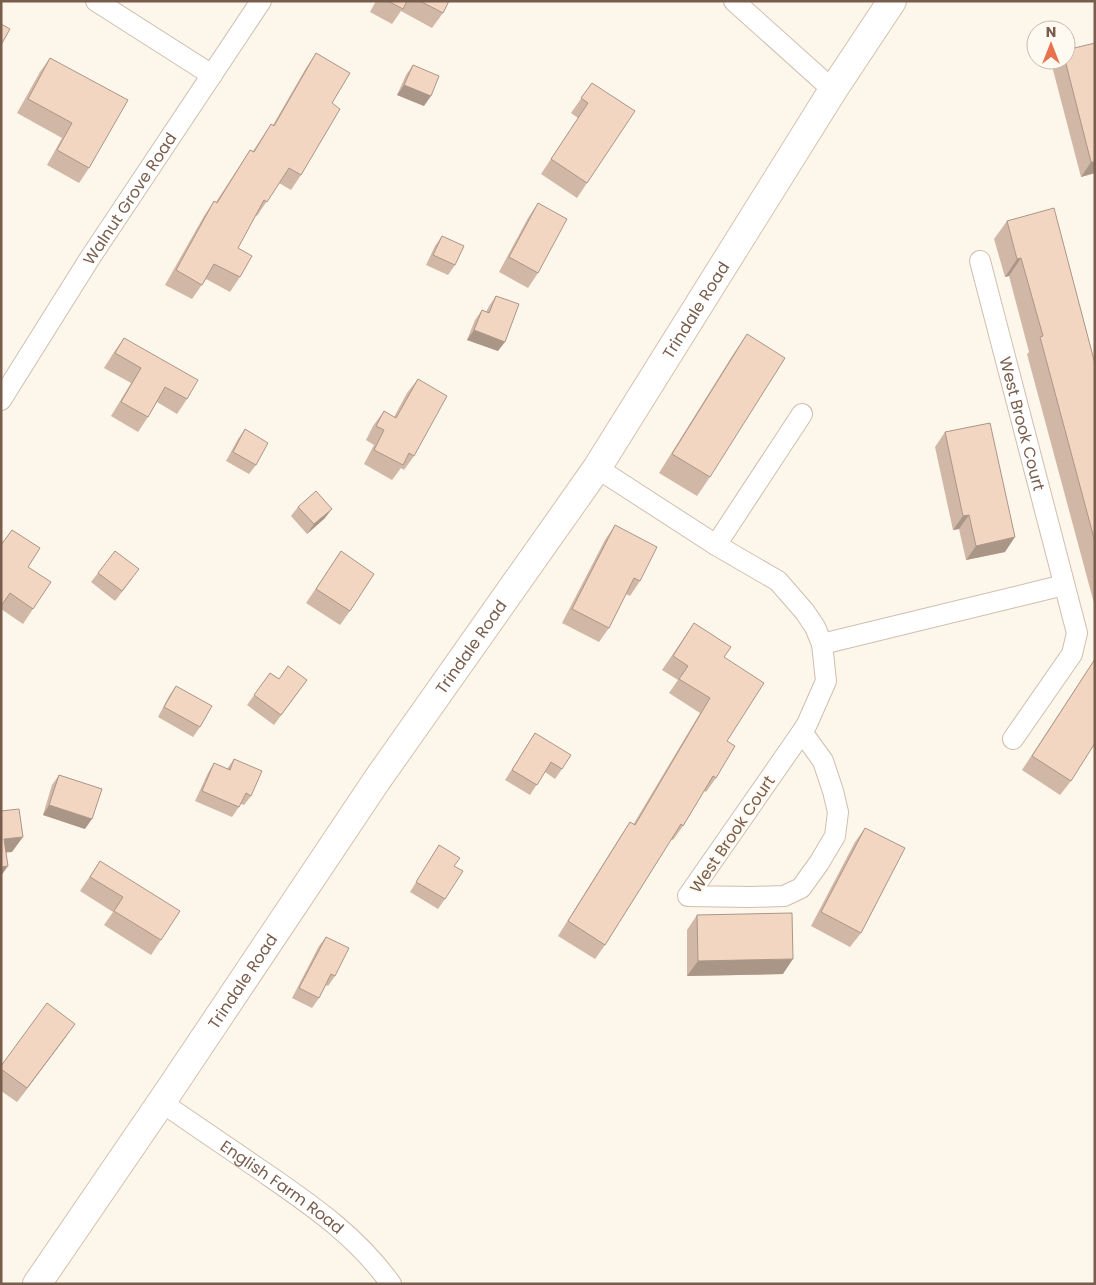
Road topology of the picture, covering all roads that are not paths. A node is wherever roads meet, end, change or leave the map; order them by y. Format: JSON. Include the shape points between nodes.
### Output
{"nodes":[{"id":1,"x":96,"y":1,"type":"edge"},
{"id":2,"x":262,"y":1,"type":"edge"},
{"id":3,"x":734,"y":1,"type":"edge"},
{"id":4,"x":892,"y":1,"type":"edge"},
{"id":5,"x":212,"y":75,"type":"junction"},
{"id":6,"x":833,"y":90,"type":"junction"},
{"id":7,"x":980,"y":261,"type":"dead end"},
{"id":8,"x":1,"y":400,"type":"edge"},
{"id":9,"x":802,"y":414,"type":"dead end"},
{"id":10,"x":597,"y":468,"type":"junction"},
{"id":11,"x":716,"y":545,"type":"junction"},
{"id":12,"x":1064,"y":585,"type":"junction"},
{"id":13,"x":822,"y":644,"type":"junction"},
{"id":14,"x":802,"y":732,"type":"junction"},
{"id":15,"x":1013,"y":739,"type":"dead end"},
{"id":16,"x":161,"y":1102,"type":"junction"},
{"id":17,"x":37,"y":1284,"type":"edge"},
{"id":18,"x":391,"y":1284,"type":"edge"}],
"edges":[{"from":1,"to":5,"type":"street"},
{"from":2,"to":5,"type":"street","name":"Walnut Grove Road"},
{"from":3,"to":6,"type":"street"},
{"from":4,"to":6,"type":"main road","name":"Trindale Road"},
{"from":5,"to":8,"type":"street","name":"Walnut Grove Road","via":[[90,258]]},
{"from":6,"to":10,"type":"main road","name":"Trindale Road"},
{"from":7,"to":12,"type":"street","name":"West Brook Court"},
{"from":9,"to":11,"type":"street"},
{"from":10,"to":11,"type":"street","name":"West Brook Court"},
{"from":10,"to":16,"type":"main road","name":"Trindale Road","via":[[377,780]]},
{"from":11,"to":13,"type":"street","name":"West Brook Court","via":[[778,581],[805,612]]},
{"from":12,"to":13,"type":"street"},
{"from":12,"to":15,"type":"street","name":"West Brook Court","via":[[1077,633],[1072,654]]},
{"from":13,"to":14,"type":"street","name":"West Brook Court","via":[[826,681]]},
{"from":14,"to":14,"type":"street","name":"West Brook Court","via":[[699,881],[688,896],[784,896],[801,888],[819,863],[835,836],[838,812],[823,761]]},
{"from":16,"to":17,"type":"main road","name":"Trindale Road"},
{"from":16,"to":18,"type":"street","name":"English Farm Road","via":[[318,1211],[348,1235]]}]}
